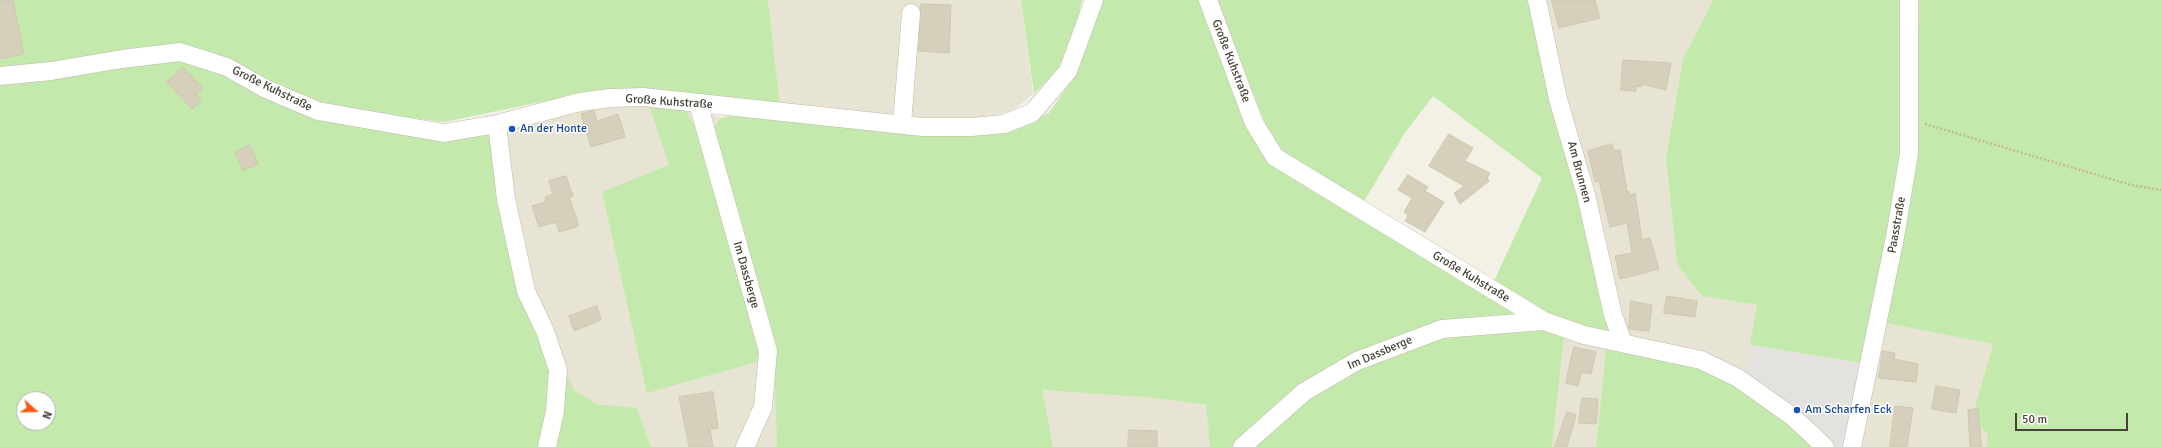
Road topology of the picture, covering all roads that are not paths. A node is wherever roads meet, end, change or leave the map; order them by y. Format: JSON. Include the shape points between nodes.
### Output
{"nodes":[{"id":1,"x":1094,"y":0,"type":"edge"},
{"id":2,"x":1208,"y":0,"type":"edge"},
{"id":3,"x":1537,"y":0,"type":"edge"},
{"id":4,"x":1909,"y":0,"type":"edge"},
{"id":5,"x":911,"y":14,"type":"dead end"},
{"id":6,"x":0,"y":76,"type":"edge"},
{"id":7,"x":698,"y":103,"type":"junction"},
{"id":8,"x":497,"y":124,"type":"junction"},
{"id":9,"x":902,"y":124,"type":"junction"},
{"id":10,"x":1544,"y":321,"type":"junction"},
{"id":11,"x":1623,"y":343,"type":"junction"},
{"id":12,"x":547,"y":447,"type":"edge"},
{"id":13,"x":745,"y":447,"type":"edge"},
{"id":14,"x":1242,"y":447,"type":"edge"},
{"id":15,"x":1826,"y":447,"type":"edge"},
{"id":16,"x":1852,"y":447,"type":"edge"}],
"edges":[{"from":1,"to":9,"type":"street","name":"Große Kuhstraße","via":[[1068,72],[1032,113],[1004,124],[971,127],[923,127]]},
{"from":2,"to":10,"type":"street","name":"Große Kuhstraße","via":[[1254,123],[1274,158]]},
{"from":3,"to":11,"type":"street","name":"Am Brunnen","via":[[1558,99],[1586,195]]},
{"from":4,"to":16,"type":"street","name":"Paasstraße","via":[[1909,154],[1895,237]]},
{"from":5,"to":9,"type":"street"},
{"from":6,"to":8,"type":"street","name":"Große Kuhstraße","via":[[180,52],[227,67],[264,88],[318,111],[444,133]]},
{"from":7,"to":8,"type":"street","name":"Große Kuhstraße","via":[[643,97],[610,98],[580,102]]},
{"from":7,"to":9,"type":"street","name":"Große Kuhstraße"},
{"from":7,"to":13,"type":"street","name":"Im Dassberge","via":[[768,350],[762,407]]},
{"from":8,"to":12,"type":"street","via":[[506,199],[526,291],[545,331],[558,370],[555,411]]},
{"from":10,"to":11,"type":"street","name":"Große Kuhstraße","via":[[1584,335]]},
{"from":10,"to":14,"type":"street","name":"Im Dassberge","via":[[1442,329],[1357,361],[1304,392]]},
{"from":11,"to":15,"type":"street","name":"Große Kuhstraße","via":[[1701,360],[1738,378],[1793,417]]}]}
